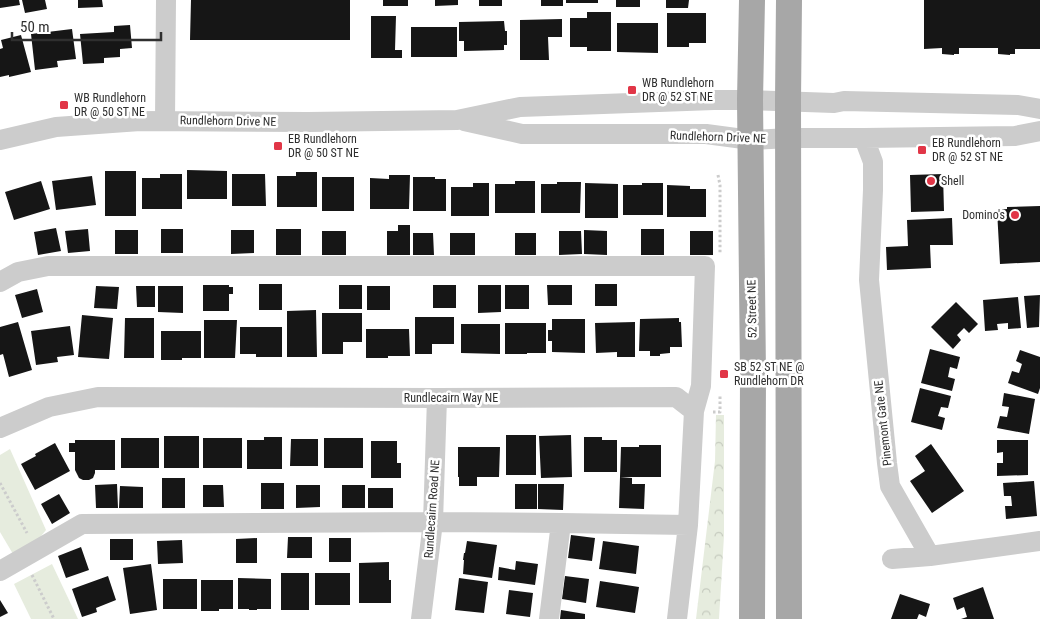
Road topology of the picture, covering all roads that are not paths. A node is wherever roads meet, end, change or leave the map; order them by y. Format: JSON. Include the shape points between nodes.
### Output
{"nodes":[{"id":1,"x":166,"y":0,"type":"edge"},
{"id":2,"x":752,"y":0,"type":"edge"},
{"id":3,"x":789,"y":0,"type":"edge"},
{"id":4,"x":750,"y":100,"type":"junction"},
{"id":5,"x":788,"y":101,"type":"junction"},
{"id":6,"x":1040,"y":109,"type":"edge"},
{"id":7,"x":165,"y":120,"type":"junction"},
{"id":8,"x":457,"y":120,"type":"junction"},
{"id":9,"x":1040,"y":131,"type":"edge"},
{"id":10,"x":789,"y":138,"type":"junction"},
{"id":11,"x":864,"y":138,"type":"junction"},
{"id":12,"x":0,"y":140,"type":"edge"},
{"id":13,"x":751,"y":140,"type":"junction"},
{"id":14,"x":0,"y":282,"type":"edge"},
{"id":15,"x":437,"y":398,"type":"junction"},
{"id":16,"x":694,"y":411,"type":"junction"},
{"id":17,"x":0,"y":428,"type":"edge"},
{"id":18,"x":433,"y":522,"type":"junction"},
{"id":19,"x":560,"y":523,"type":"junction"},
{"id":20,"x":688,"y":525,"type":"junction"},
{"id":21,"x":1040,"y":541,"type":"edge"},
{"id":22,"x":930,"y":556,"type":"junction"},
{"id":23,"x":892,"y":558,"type":"dead end"},
{"id":24,"x":0,"y":571,"type":"edge"},
{"id":25,"x":421,"y":619,"type":"edge"},
{"id":26,"x":549,"y":619,"type":"edge"},
{"id":27,"x":677,"y":619,"type":"edge"},
{"id":28,"x":752,"y":619,"type":"edge"},
{"id":29,"x":789,"y":619,"type":"edge"}],
"edges":[{"from":1,"to":7,"type":"street"},
{"from":2,"to":4,"type":"main road","name":"52 Street NE"},
{"from":3,"to":5,"type":"main road"},
{"from":4,"to":5,"type":"street","name":"Rundlehorn Drive NE"},
{"from":4,"to":8,"type":"street","name":"Rundlehorn Drive NE","via":[[520,107]]},
{"from":4,"to":13,"type":"main road","name":"52 Street NE"},
{"from":5,"to":6,"type":"street","name":"Rundlehorn Drive NE","via":[[1018,105]]},
{"from":5,"to":10,"type":"main road"},
{"from":7,"to":8,"type":"street","name":"Rundlehorn Drive NE"},
{"from":7,"to":12,"type":"street","name":"Rundlehorn Drive NE","via":[[56,127]]},
{"from":8,"to":13,"type":"street","name":"Rundlehorn Drive NE","via":[[522,134],[706,134]]},
{"from":9,"to":11,"type":"street","name":"Rundlehorn Drive NE","via":[[1016,136]]},
{"from":10,"to":11,"type":"street","name":"Rundlehorn Drive NE"},
{"from":10,"to":13,"type":"street","name":"Rundlehorn Drive NE"},
{"from":10,"to":29,"type":"main road"},
{"from":11,"to":22,"type":"street","name":"Pinemont Gate NE","via":[[873,162],[869,280],[890,486]]},
{"from":13,"to":28,"type":"main road","name":"52 Street NE"},
{"from":14,"to":16,"type":"street","via":[[18,272],[48,266],[705,266],[701,386]]},
{"from":15,"to":16,"type":"street","name":"Rundlecairn Way NE","via":[[676,397]]},
{"from":15,"to":17,"type":"street","name":"Rundlecairn Way NE","via":[[98,397],[49,407]]},
{"from":15,"to":18,"type":"street","name":"Rundlecairn Road NE"},
{"from":16,"to":20,"type":"street"},
{"from":18,"to":19,"type":"street"},
{"from":18,"to":24,"type":"street","via":[[82,524]]},
{"from":18,"to":25,"type":"street","name":"Rundlecairn Road NE"},
{"from":19,"to":20,"type":"street"},
{"from":19,"to":26,"type":"street"},
{"from":20,"to":27,"type":"street"},
{"from":21,"to":22,"type":"street"},
{"from":22,"to":23,"type":"street"}]}
